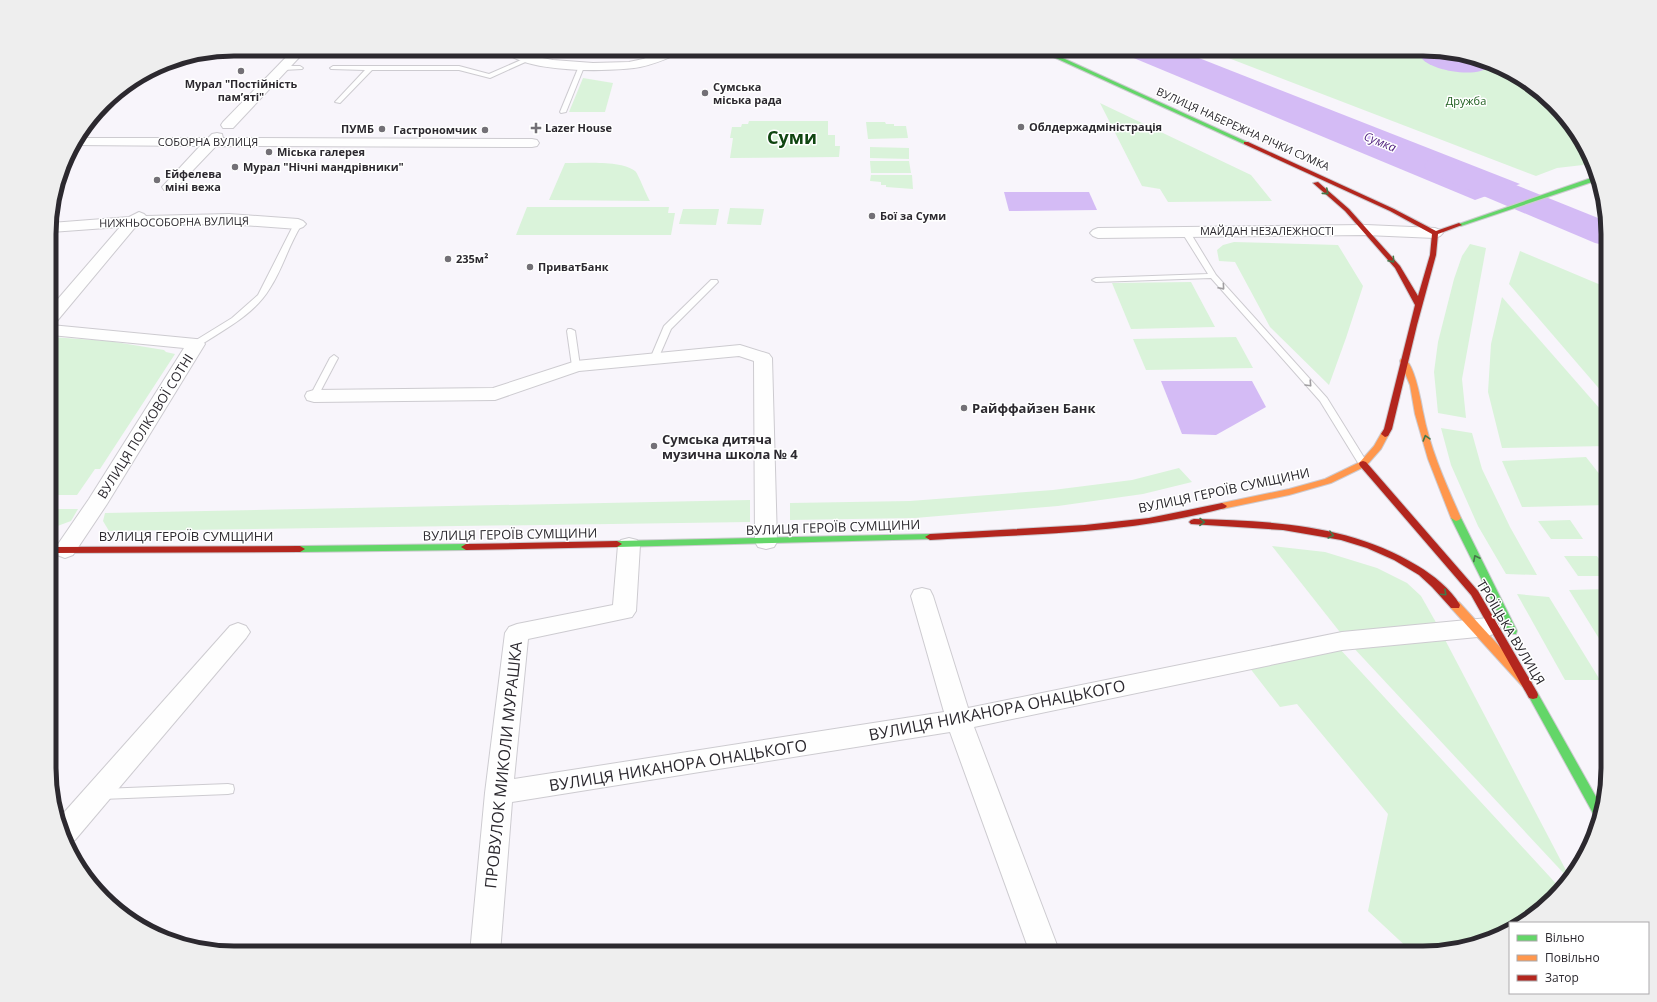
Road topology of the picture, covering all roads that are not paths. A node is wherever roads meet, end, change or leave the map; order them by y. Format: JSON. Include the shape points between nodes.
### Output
{"nodes":[{"id":1,"x":294,"y":56,"type":"edge"},
{"id":2,"x":525,"y":56,"type":"edge"},
{"id":3,"x":664,"y":56,"type":"edge"},
{"id":4,"x":1054,"y":56,"type":"edge"},
{"id":5,"x":530,"y":58,"type":"junction"},
{"id":6,"x":581,"y":67,"type":"junction"},
{"id":7,"x":283,"y":68,"type":"junction"},
{"id":8,"x":300,"y":68,"type":"dead end"},
{"id":9,"x":333,"y":68,"type":"dead end"},
{"id":10,"x":370,"y":68,"type":"junction"},
{"id":11,"x":338,"y":102,"type":"dead end"},
{"id":12,"x":563,"y":112,"type":"dead end"},
{"id":13,"x":82,"y":142,"type":"edge"},
{"id":14,"x":212,"y":142,"type":"junction"},
{"id":15,"x":532,"y":143,"type":"dead end"},
{"id":16,"x":1297,"y":166,"type":"junction"},
{"id":17,"x":1593,"y":180,"type":"edge"},
{"id":18,"x":169,"y":187,"type":"dead end"},
{"id":19,"x":137,"y":219,"type":"junction"},
{"id":20,"x":298,"y":224,"type":"joint"},
{"id":21,"x":56,"y":227,"type":"edge"},
{"id":22,"x":1366,"y":230,"type":"junction"},
{"id":23,"x":1185,"y":231,"type":"junction"},
{"id":24,"x":1098,"y":233,"type":"dead end"},
{"id":25,"x":1435,"y":233,"type":"junction"},
{"id":26,"x":1213,"y":276,"type":"junction"},
{"id":27,"x":1096,"y":280,"type":"dead end"},
{"id":28,"x":714,"y":282,"type":"dead end"},
{"id":29,"x":1419,"y":305,"type":"junction"},
{"id":30,"x":56,"y":311,"type":"edge"},
{"id":31,"x":56,"y":330,"type":"edge"},
{"id":32,"x":570,"y":331,"type":"dead end"},
{"id":33,"x":196,"y":344,"type":"junction"},
{"id":34,"x":334,"y":358,"type":"dead end"},
{"id":35,"x":654,"y":359,"type":"junction"},
{"id":36,"x":1404,"y":360,"type":"junction"},
{"id":37,"x":576,"y":366,"type":"junction"},
{"id":38,"x":314,"y":396,"type":"joint"},
{"id":39,"x":1363,"y":464,"type":"junction"},
{"id":40,"x":1148,"y":522,"type":"junction"},
{"id":41,"x":766,"y":542,"type":"junction"},
{"id":42,"x":629,"y":545,"type":"junction"},
{"id":43,"x":58,"y":550,"type":"edge"},
{"id":44,"x":922,"y":596,"type":"dead end"},
{"id":45,"x":1484,"y":627,"type":"junction"},
{"id":46,"x":238,"y":632,"type":"dead end"},
{"id":47,"x":1515,"y":637,"type":"dead end"},
{"id":48,"x":1522,"y":657,"type":"dead end"},
{"id":49,"x":1526,"y":684,"type":"junction"},
{"id":50,"x":959,"y":720,"type":"junction"},
{"id":51,"x":228,"y":789,"type":"dead end"},
{"id":52,"x":499,"y":793,"type":"junction"},
{"id":53,"x":98,"y":794,"type":"junction"},
{"id":54,"x":1597,"y":808,"type":"edge"},
{"id":55,"x":67,"y":829,"type":"edge"},
{"id":56,"x":486,"y":946,"type":"edge"},
{"id":57,"x":1042,"y":946,"type":"edge"}],
"edges":[{"from":1,"to":7,"type":"street"},
{"from":2,"to":5,"type":"street"},
{"from":3,"to":6,"type":"street","via":[[632,65]]},
{"from":4,"to":16,"type":"main road","name":"ВУЛИЦЯ НАБЕРЕЖНА РІЧКИ СУМКА"},
{"from":5,"to":6,"type":"street"},
{"from":5,"to":10,"type":"lane","via":[[490,76],[459,68]]},
{"from":6,"to":12,"type":"lane"},
{"from":7,"to":8,"type":"lane"},
{"from":7,"to":14,"type":"street"},
{"from":9,"to":10,"type":"lane"},
{"from":10,"to":11,"type":"lane"},
{"from":13,"to":14,"type":"street","name":"СОБОРНА ВУЛИЦЯ"},
{"from":14,"to":15,"type":"street","name":"СОБОРНА ВУЛИЦЯ"},
{"from":14,"to":18,"type":"street"},
{"from":16,"to":22,"type":"main road","one_way":true},
{"from":16,"to":25,"type":"main road","name":"ВУЛИЦЯ НАБЕРЕЖНА РІЧКИ СУМКА"},
{"from":17,"to":25,"type":"main road"},
{"from":19,"to":20,"type":"street","name":"НИЖНЬОСОБОРНА ВУЛИЦЯ","via":[[229,219]]},
{"from":19,"to":21,"type":"street","name":"НИЖНЬОСОБОРНА ВУЛИЦЯ"},
{"from":19,"to":30,"type":"street"},
{"from":20,"to":33,"type":"lane","via":[[266,288],[249,309]]},
{"from":22,"to":23,"type":"street","name":"МАЙДАН НЕЗАЛЕЖНОСТІ"},
{"from":22,"to":25,"type":"street","name":"МАЙДАН НЕЗАЛЕЖНОСТІ"},
{"from":22,"to":29,"type":"main road","one_way":true,"via":[[1398,267]]},
{"from":23,"to":24,"type":"street","name":"МАЙДАН НЕЗАЛЕЖНОСТІ"},
{"from":23,"to":26,"type":"lane"},
{"from":25,"to":29,"type":"main road","name":"ВУЛИЦЯ ГЕРОЇВ СУМЩИНИ","via":[[1433,255]]},
{"from":26,"to":27,"type":"lane"},
{"from":26,"to":39,"type":"lane","one_way":true,"via":[[1324,400]]},
{"from":28,"to":35,"type":"lane","via":[[667,328]]},
{"from":29,"to":36,"type":"main road","name":"ВУЛИЦЯ ГЕРОЇВ СУМЩИНИ"},
{"from":31,"to":33,"type":"street","name":"ВУЛИЦЯ ПОЛКОВОЇ СОТНІ"},
{"from":32,"to":37,"type":"lane"},
{"from":33,"to":43,"type":"street","name":"ВУЛИЦЯ ПОЛКОВОЇ СОТНІ","via":[[96,504]]},
{"from":34,"to":38,"type":"lane"},
{"from":35,"to":37,"type":"street"},
{"from":35,"to":41,"type":"street","via":[[740,350],[762,358]]},
{"from":36,"to":39,"type":"main road","name":"ВУЛИЦЯ ГЕРОЇВ СУМЩИНИ","via":[[1388,429],[1378,447]]},
{"from":47,"to":36,"type":"main road","one_way":true,"via":[[1458,524],[1432,459],[1414,385]]},
{"from":37,"to":38,"type":"street","via":[[495,394]]},
{"from":39,"to":40,"type":"main road","name":"ВУЛИЦЯ ГЕРОЇВ СУМЩИНИ","via":[[1328,481],[1289,492]]},
{"from":39,"to":45,"type":"main road","name":"ТРОЇЦЬКА ВУЛИЦЯ","via":[[1475,592]]},
{"from":40,"to":41,"type":"main road","name":"ВУЛИЦЯ ГЕРОЇВ СУМЩИНИ","via":[[921,538]]},
{"from":40,"to":45,"type":"main road","one_way":true,"via":[[1227,522],[1279,526],[1328,534],[1378,548],[1414,567]]},
{"from":41,"to":42,"type":"main road","name":"ВУЛИЦЯ ГЕРОЇВ СУМЩИНИ"},
{"from":42,"to":43,"type":"main road","name":"ВУЛИЦЯ ГЕРОЇВ СУМЩИНИ"},
{"from":42,"to":52,"type":"street","name":"ПРОВУЛОК МИКОЛИ МУРАШКА","via":[[624,611],[516,633]]},
{"from":44,"to":50,"type":"street"},
{"from":45,"to":49,"type":"main road"},
{"from":45,"to":49,"type":"main road","name":"ТРОЇЦЬКА ВУЛИЦЯ"},
{"from":45,"to":50,"type":"street","name":"ВУЛИЦЯ НИКАНОРА ОНАЦЬКОГО","via":[[1342,640]]},
{"from":46,"to":53,"type":"street"},
{"from":48,"to":49,"type":"main road"},
{"from":49,"to":54,"type":"main road","name":"ТРОЇЦЬКА ВУЛИЦЯ"},
{"from":50,"to":52,"type":"street","name":"ВУЛИЦЯ НИКАНОРА ОНАЦЬКОГО"},
{"from":50,"to":57,"type":"street"},
{"from":51,"to":53,"type":"lane"},
{"from":52,"to":56,"type":"street","name":"ПРОВУЛОК МИКОЛИ МУРАШКА"},
{"from":53,"to":55,"type":"street"}]}
